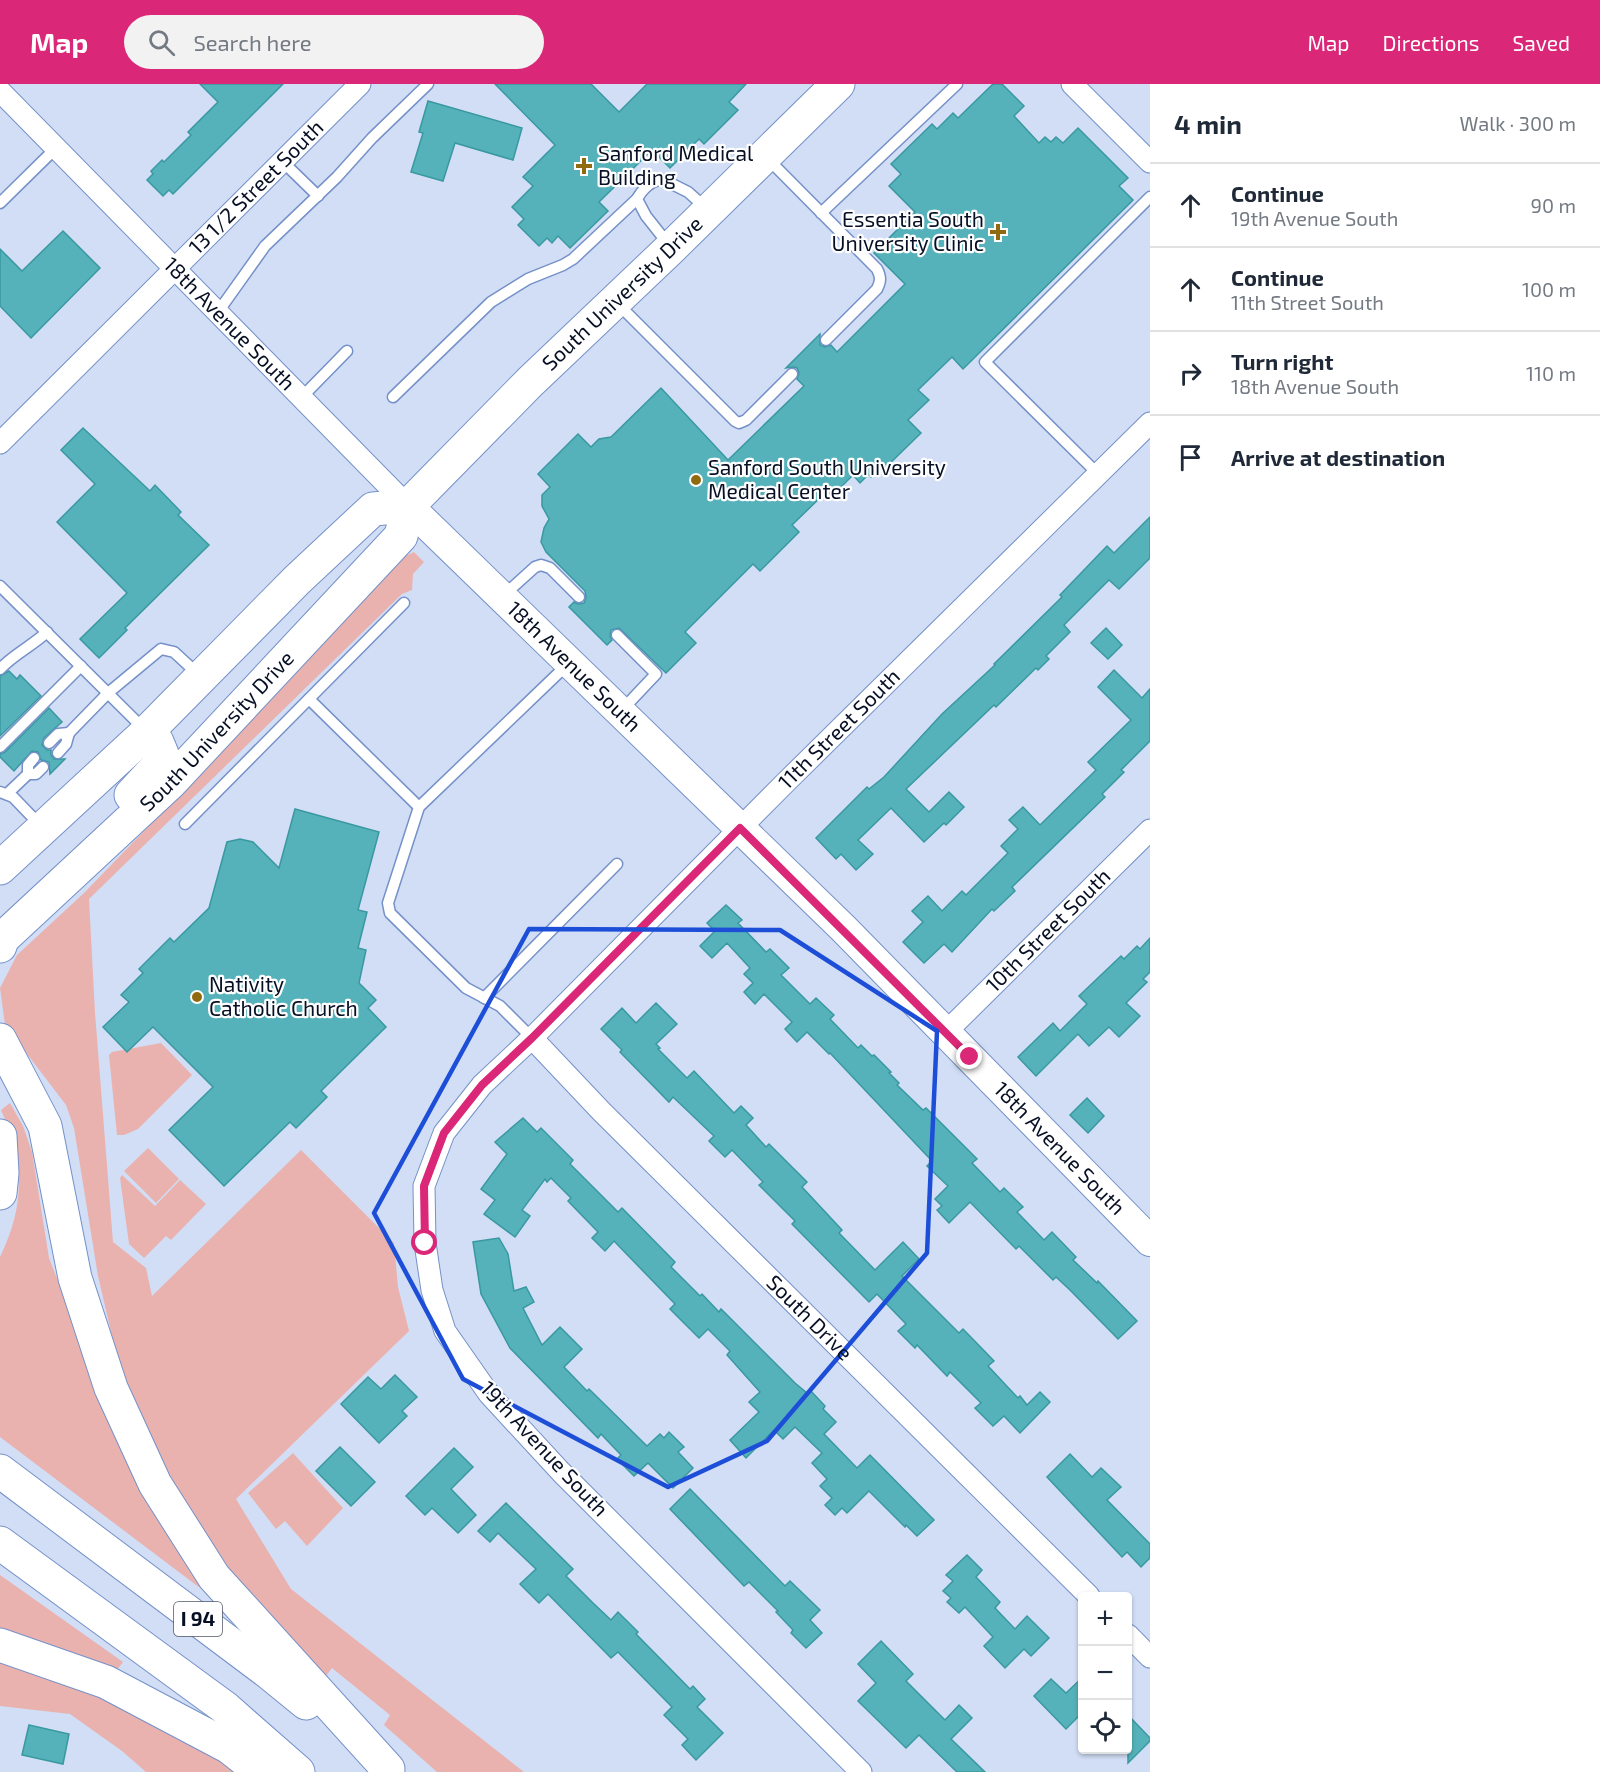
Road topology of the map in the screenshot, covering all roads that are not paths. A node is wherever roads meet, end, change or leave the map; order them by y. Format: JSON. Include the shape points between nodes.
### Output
{"nodes":[{"id":1,"x":360,"y":84,"type":"edge"},
{"id":2,"x":428,"y":84,"type":"edge"},
{"id":3,"x":838,"y":84,"type":"edge"},
{"id":4,"x":957,"y":84,"type":"edge"},
{"id":5,"x":1072,"y":84,"type":"edge"},
{"id":6,"x":0,"y":91,"type":"edge"},
{"id":7,"x":57,"y":147,"type":"junction"},
{"id":8,"x":764,"y":156,"type":"junction"},
{"id":9,"x":282,"y":161,"type":"junction"},
{"id":10,"x":1150,"y":162,"type":"edge"},
{"id":11,"x":318,"y":196,"type":"junction"},
{"id":12,"x":1150,"y":197,"type":"edge"},
{"id":13,"x":637,"y":199,"type":"junction"},
{"id":14,"x":0,"y":203,"type":"edge"},
{"id":15,"x":709,"y":211,"type":"junction"},
{"id":16,"x":821,"y":213,"type":"junction"},
{"id":17,"x":671,"y":248,"type":"junction"},
{"id":18,"x":175,"y":268,"type":"junction"},
{"id":19,"x":616,"y":302,"type":"junction"},
{"id":20,"x":218,"y":312,"type":"junction"},
{"id":21,"x":826,"y":340,"type":"dead end"},
{"id":22,"x":347,"y":351,"type":"dead end"},
{"id":23,"x":792,"y":374,"type":"dead end"},
{"id":24,"x":302,"y":397,"type":"junction"},
{"id":25,"x":393,"y":397,"type":"dead end"},
{"id":26,"x":1150,"y":423,"type":"edge"},
{"id":27,"x":0,"y":443,"type":"edge"},
{"id":28,"x":1098,"y":474,"type":"junction"},
{"id":29,"x":408,"y":506,"type":"junction"},
{"id":30,"x":0,"y":586,"type":"edge"},
{"id":31,"x":502,"y":597,"type":"junction"},
{"id":32,"x":579,"y":597,"type":"dead end"},
{"id":33,"x":404,"y":603,"type":"dead end"},
{"id":34,"x":47,"y":632,"type":"junction"},
{"id":35,"x":617,"y":635,"type":"dead end"},
{"id":36,"x":570,"y":663,"type":"junction"},
{"id":37,"x":81,"y":666,"type":"junction"},
{"id":38,"x":0,"y":669,"type":"edge"},
{"id":39,"x":202,"y":677,"type":"junction"},
{"id":40,"x":108,"y":693,"type":"junction"},
{"id":41,"x":309,"y":699,"type":"junction"},
{"id":42,"x":620,"y":712,"type":"junction"},
{"id":43,"x":147,"y":732,"type":"junction"},
{"id":44,"x":69,"y":733,"type":"junction"},
{"id":45,"x":49,"y":743,"type":"dead end"},
{"id":46,"x":0,"y":747,"type":"edge"},
{"id":47,"x":58,"y":753,"type":"dead end"},
{"id":48,"x":34,"y":758,"type":"dead end"},
{"id":49,"x":44,"y":767,"type":"dead end"},
{"id":50,"x":28,"y":774,"type":"junction"},
{"id":51,"x":3,"y":793,"type":"edge"},
{"id":52,"x":419,"y":807,"type":"junction"},
{"id":53,"x":185,"y":824,"type":"dead end"},
{"id":54,"x":43,"y":828,"type":"junction"},
{"id":55,"x":740,"y":828,"type":"junction"},
{"id":56,"x":1150,"y":830,"type":"edge"},
{"id":57,"x":617,"y":864,"type":"dead end"},
{"id":58,"x":0,"y":868,"type":"edge"},
{"id":59,"x":1,"y":942,"type":"edge"},
{"id":60,"x":484,"y":998,"type":"junction"},
{"id":61,"x":946,"y":1032,"type":"junction"},
{"id":62,"x":532,"y":1038,"type":"junction"},
{"id":63,"x":0,"y":1040,"type":"edge"},
{"id":64,"x":0,"y":1071,"type":"edge"},
{"id":65,"x":28,"y":1096,"type":"junction"},
{"id":66,"x":0,"y":1136,"type":"edge"},
{"id":67,"x":0,"y":1193,"type":"edge"},
{"id":68,"x":1150,"y":1241,"type":"edge"},
{"id":69,"x":0,"y":1471,"type":"edge"},
{"id":70,"x":0,"y":1543,"type":"edge"},
{"id":71,"x":1085,"y":1592,"type":"edge"},
{"id":72,"x":1132,"y":1639,"type":"edge"},
{"id":73,"x":0,"y":1645,"type":"edge"},
{"id":74,"x":1150,"y":1657,"type":"edge"},
{"id":75,"x":390,"y":1771,"type":"edge"},
{"id":76,"x":261,"y":1772,"type":"edge"},
{"id":77,"x":298,"y":1772,"type":"edge"},
{"id":78,"x":861,"y":1772,"type":"edge"}],
"edges":[{"from":1,"to":9,"type":"street","name":"13 1/2 Street South"},
{"from":2,"to":11,"type":"lane"},
{"from":3,"to":8,"type":"main road","name":"South University Drive"},
{"from":4,"to":16,"type":"lane"},
{"from":5,"to":10,"type":"street"},
{"from":6,"to":7,"type":"street","name":"18th Avenue South"},
{"from":7,"to":14,"type":"lane"},
{"from":7,"to":18,"type":"street","name":"18th Avenue South"},
{"from":8,"to":15,"type":"main road","name":"South University Drive"},
{"from":8,"to":16,"type":"lane"},
{"from":9,"to":11,"type":"lane"},
{"from":9,"to":18,"type":"street","name":"13 1/2 Street South"},
{"from":11,"to":20,"type":"lane","via":[[265,246]]},
{"from":12,"to":28,"type":"lane","via":[[985,362]]},
{"from":13,"to":15,"type":"lane","via":[[651,182],[662,178],[688,192]]},
{"from":13,"to":17,"type":"lane"},
{"from":13,"to":25,"type":"lane","via":[[573,258],[491,302]]},
{"from":15,"to":17,"type":"main road","name":"South University Drive"},
{"from":16,"to":21,"type":"lane","via":[[880,276],[877,289]]},
{"from":17,"to":19,"type":"main road","name":"South University Drive"},
{"from":18,"to":20,"type":"street","name":"18th Avenue South"},
{"from":18,"to":27,"type":"street","name":"13 1/2 Street South"},
{"from":19,"to":23,"type":"lane","via":[[739,423]]},
{"from":19,"to":29,"type":"main road","name":"South University Drive","via":[[530,382]]},
{"from":20,"to":24,"type":"street","name":"18th Avenue South"},
{"from":22,"to":24,"type":"lane"},
{"from":24,"to":29,"type":"street","name":"18th Avenue South"},
{"from":26,"to":28,"type":"street","name":"11th Street South"},
{"from":28,"to":55,"type":"street","name":"11th Street South"},
{"from":29,"to":31,"type":"street","name":"18th Avenue South"},
{"from":29,"to":39,"type":"main road","via":[[373,509]]},
{"from":29,"to":59,"type":"main road","name":"South University Drive","via":[[401,536],[171,783]]},
{"from":30,"to":34,"type":"lane"},
{"from":31,"to":32,"type":"lane","via":[[541,565],[550,568]]},
{"from":31,"to":36,"type":"street","name":"18th Avenue South"},
{"from":33,"to":41,"type":"lane"},
{"from":34,"to":37,"type":"lane"},
{"from":34,"to":38,"type":"lane"},
{"from":35,"to":42,"type":"lane","via":[[656,674]]},
{"from":36,"to":42,"type":"street","name":"18th Avenue South"},
{"from":36,"to":52,"type":"lane"},
{"from":37,"to":40,"type":"lane"},
{"from":37,"to":46,"type":"lane"},
{"from":39,"to":40,"type":"lane","via":[[174,652],[161,649]]},
{"from":39,"to":43,"type":"main road"},
{"from":40,"to":43,"type":"lane"},
{"from":40,"to":44,"type":"lane"},
{"from":41,"to":52,"type":"lane"},
{"from":41,"to":53,"type":"lane"},
{"from":42,"to":55,"type":"street","name":"18th Avenue South"},
{"from":43,"to":54,"type":"main road"},
{"from":43,"to":59,"type":"main road","via":[[162,754],[157,768]]},
{"from":44,"to":45,"type":"lane","via":[[58,734]]},
{"from":44,"to":47,"type":"lane"},
{"from":48,"to":50,"type":"lane","via":[[28,765]]},
{"from":49,"to":50,"type":"lane","via":[[36,774]]},
{"from":50,"to":51,"type":"lane"},
{"from":51,"to":54,"type":"lane","via":[[13,797]]},
{"from":52,"to":60,"type":"lane","via":[[388,908],[466,988]]},
{"from":54,"to":58,"type":"main road"},
{"from":55,"to":61,"type":"street","name":"18th Avenue South"},
{"from":55,"to":62,"type":"street","name":"11th Street South"},
{"from":56,"to":61,"type":"street","name":"10th Street South"},
{"from":57,"to":60,"type":"lane"},
{"from":60,"to":62,"type":"lane","via":[[500,1006]]},
{"from":61,"to":68,"type":"street","name":"18th Avenue South"},
{"from":62,"to":71,"type":"street","name":"South Drive","via":[[600,1111]]},
{"from":62,"to":78,"type":"street","name":"19th Avenue South","via":[[482,1085],[444,1133],[424,1186],[425,1243],[432,1290],[445,1331],[489,1394],[561,1472]]},
{"from":63,"to":65,"type":"main road"},
{"from":64,"to":65,"type":"main road"},
{"from":65,"to":75,"type":"main road","via":[[45,1126],[75,1278],[111,1388],[155,1484],[213,1576]]},
{"from":66,"to":67,"type":"main road"},
{"from":69,"to":75,"type":"main road","number":"I 94","via":[[268,1672]]},
{"from":70,"to":77,"type":"main road","number":"I 94","via":[[224,1707]]},
{"from":72,"to":74,"type":"street"},
{"from":73,"to":76,"type":"main road","via":[[106,1682],[229,1747]]}]}
